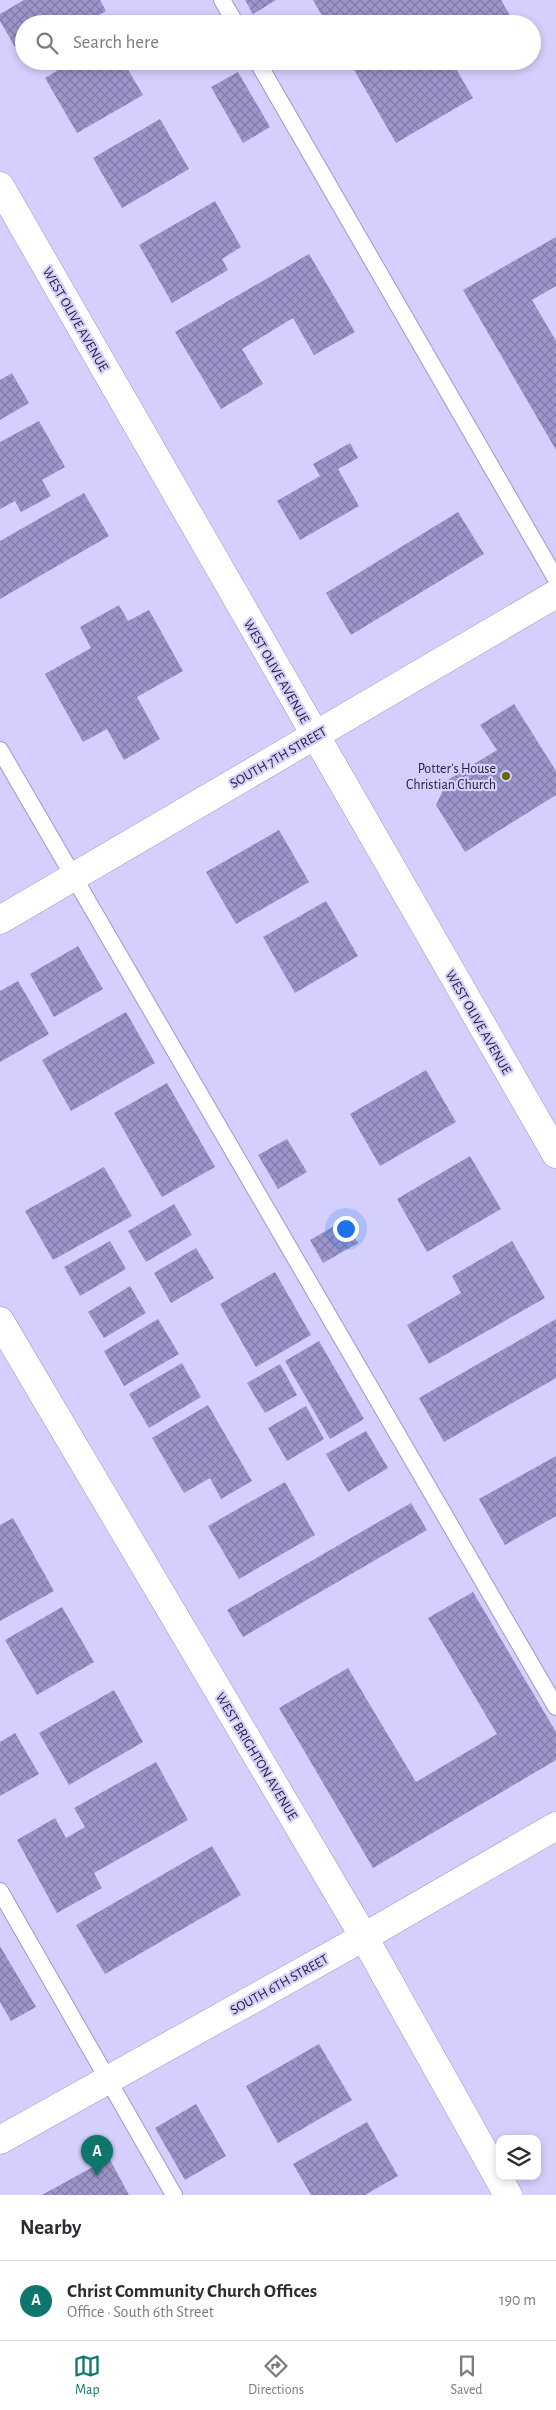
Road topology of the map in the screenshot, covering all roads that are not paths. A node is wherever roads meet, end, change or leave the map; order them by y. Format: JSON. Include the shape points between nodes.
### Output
{"nodes":[{"id":1,"x":222,"y":0,"type":"edge"},
{"id":2,"x":231,"y":15,"type":"edge"},
{"id":3,"x":262,"y":70,"type":"edge"},
{"id":4,"x":0,"y":186,"type":"edge"},
{"id":5,"x":556,"y":580,"type":"edge"},
{"id":6,"x":556,"y":594,"type":"edge"},
{"id":7,"x":314,"y":735,"type":"junction"},
{"id":8,"x":0,"y":750,"type":"edge"},
{"id":9,"x":73,"y":877,"type":"junction"},
{"id":10,"x":0,"y":920,"type":"edge"},
{"id":11,"x":556,"y":1154,"type":"edge"},
{"id":12,"x":0,"y":1321,"type":"edge"},
{"id":13,"x":556,"y":1707,"type":"edge"},
{"id":14,"x":556,"y":1826,"type":"edge"},
{"id":15,"x":0,"y":1891,"type":"edge"},
{"id":16,"x":364,"y":1937,"type":"junction"},
{"id":17,"x":108,"y":2079,"type":"junction"},
{"id":18,"x":0,"y":2140,"type":"edge"},
{"id":19,"x":174,"y":2195,"type":"edge"},
{"id":20,"x":508,"y":2195,"type":"edge"}],
"edges":[{"from":1,"to":2,"type":"lane"},
{"from":3,"to":5,"type":"lane"},
{"from":4,"to":7,"type":"street","name":"WEST OLIVE AVENUE"},
{"from":6,"to":7,"type":"street","name":"SOUTH 7TH STREET"},
{"from":7,"to":9,"type":"street","name":"SOUTH 7TH STREET"},
{"from":7,"to":11,"type":"street","name":"WEST OLIVE AVENUE"},
{"from":8,"to":9,"type":"lane"},
{"from":9,"to":10,"type":"street","name":"SOUTH 7TH STREET"},
{"from":9,"to":13,"type":"lane"},
{"from":12,"to":16,"type":"street","name":"WEST BRIGHTON AVENUE"},
{"from":14,"to":16,"type":"street","name":"SOUTH 6TH STREET"},
{"from":15,"to":17,"type":"lane"},
{"from":16,"to":17,"type":"street","name":"SOUTH 6TH STREET"},
{"from":16,"to":20,"type":"street","name":"WEST BRIGHTON AVENUE"},
{"from":17,"to":18,"type":"street","name":"SOUTH 6TH STREET"},
{"from":17,"to":19,"type":"lane"}]}
